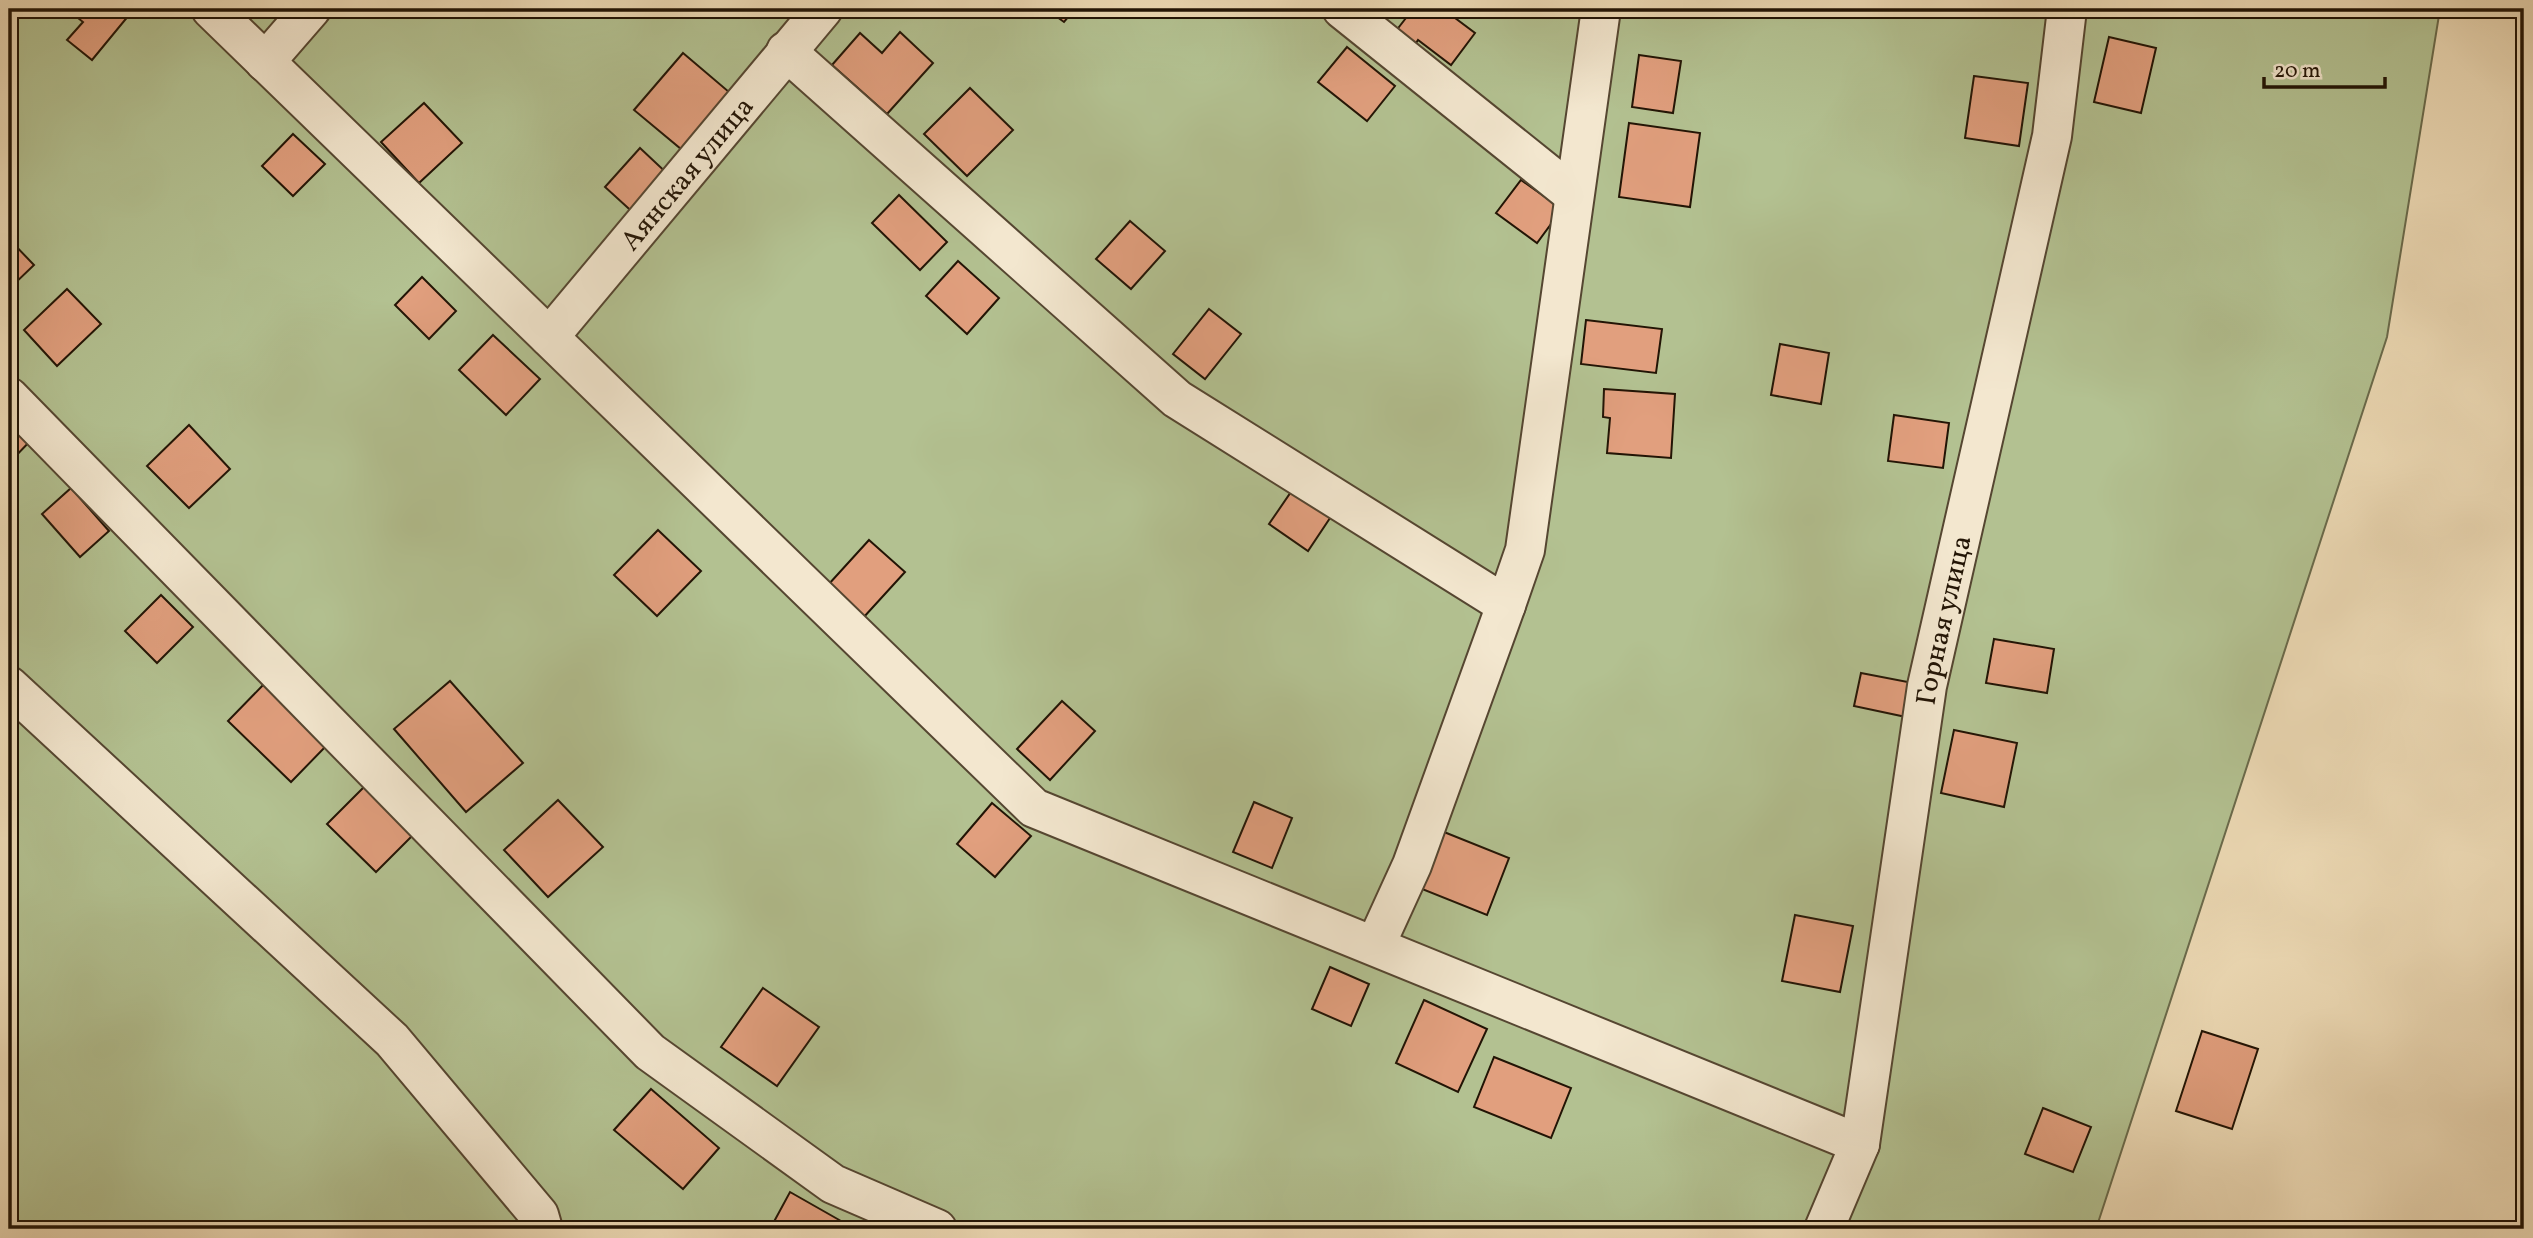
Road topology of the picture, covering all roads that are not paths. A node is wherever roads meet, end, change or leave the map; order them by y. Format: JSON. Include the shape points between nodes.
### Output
{"nodes":[{"id":1,"x":211,"y":9,"type":"edge"},
{"id":2,"x":311,"y":9,"type":"edge"},
{"id":3,"x":823,"y":9,"type":"edge"},
{"id":4,"x":1342,"y":9,"type":"edge"},
{"id":5,"x":1601,"y":9,"type":"edge"},
{"id":6,"x":2067,"y":9,"type":"edge"},
{"id":7,"x":786,"y":51,"type":"junction"},
{"id":8,"x":265,"y":62,"type":"junction"},
{"id":9,"x":1574,"y":195,"type":"junction"},
{"id":10,"x":549,"y":337,"type":"junction"},
{"id":11,"x":9,"y":397,"type":"edge"},
{"id":12,"x":1506,"y":605,"type":"junction"},
{"id":13,"x":9,"y":686,"type":"edge"},
{"id":14,"x":1375,"y":946,"type":"junction"},
{"id":15,"x":1860,"y":1144,"type":"junction"},
{"id":16,"x":543,"y":1229,"type":"edge"},
{"id":17,"x":937,"y":1229,"type":"edge"},
{"id":18,"x":1824,"y":1229,"type":"edge"}],
"edges":[{"from":1,"to":8,"type":"street"},
{"from":2,"to":8,"type":"street"},
{"from":3,"to":7,"type":"street","name":"Аянская улица"},
{"from":4,"to":9,"type":"street"},
{"from":5,"to":9,"type":"street"},
{"from":6,"to":15,"type":"street","name":"Горная улица","via":[[2052,135],[1927,686]]},
{"from":7,"to":10,"type":"street","name":"Аянская улица"},
{"from":7,"to":12,"type":"street","via":[[1177,399]]},
{"from":8,"to":10,"type":"street"},
{"from":9,"to":12,"type":"street","via":[[1525,550]]},
{"from":10,"to":14,"type":"street","via":[[1034,808]]},
{"from":11,"to":17,"type":"street","via":[[650,1052],[833,1184]]},
{"from":12,"to":14,"type":"street","via":[[1412,865]]},
{"from":13,"to":16,"type":"street","via":[[392,1040],[539,1214]]},
{"from":14,"to":15,"type":"street"},
{"from":15,"to":18,"type":"street","name":"Горная улица"}]}
